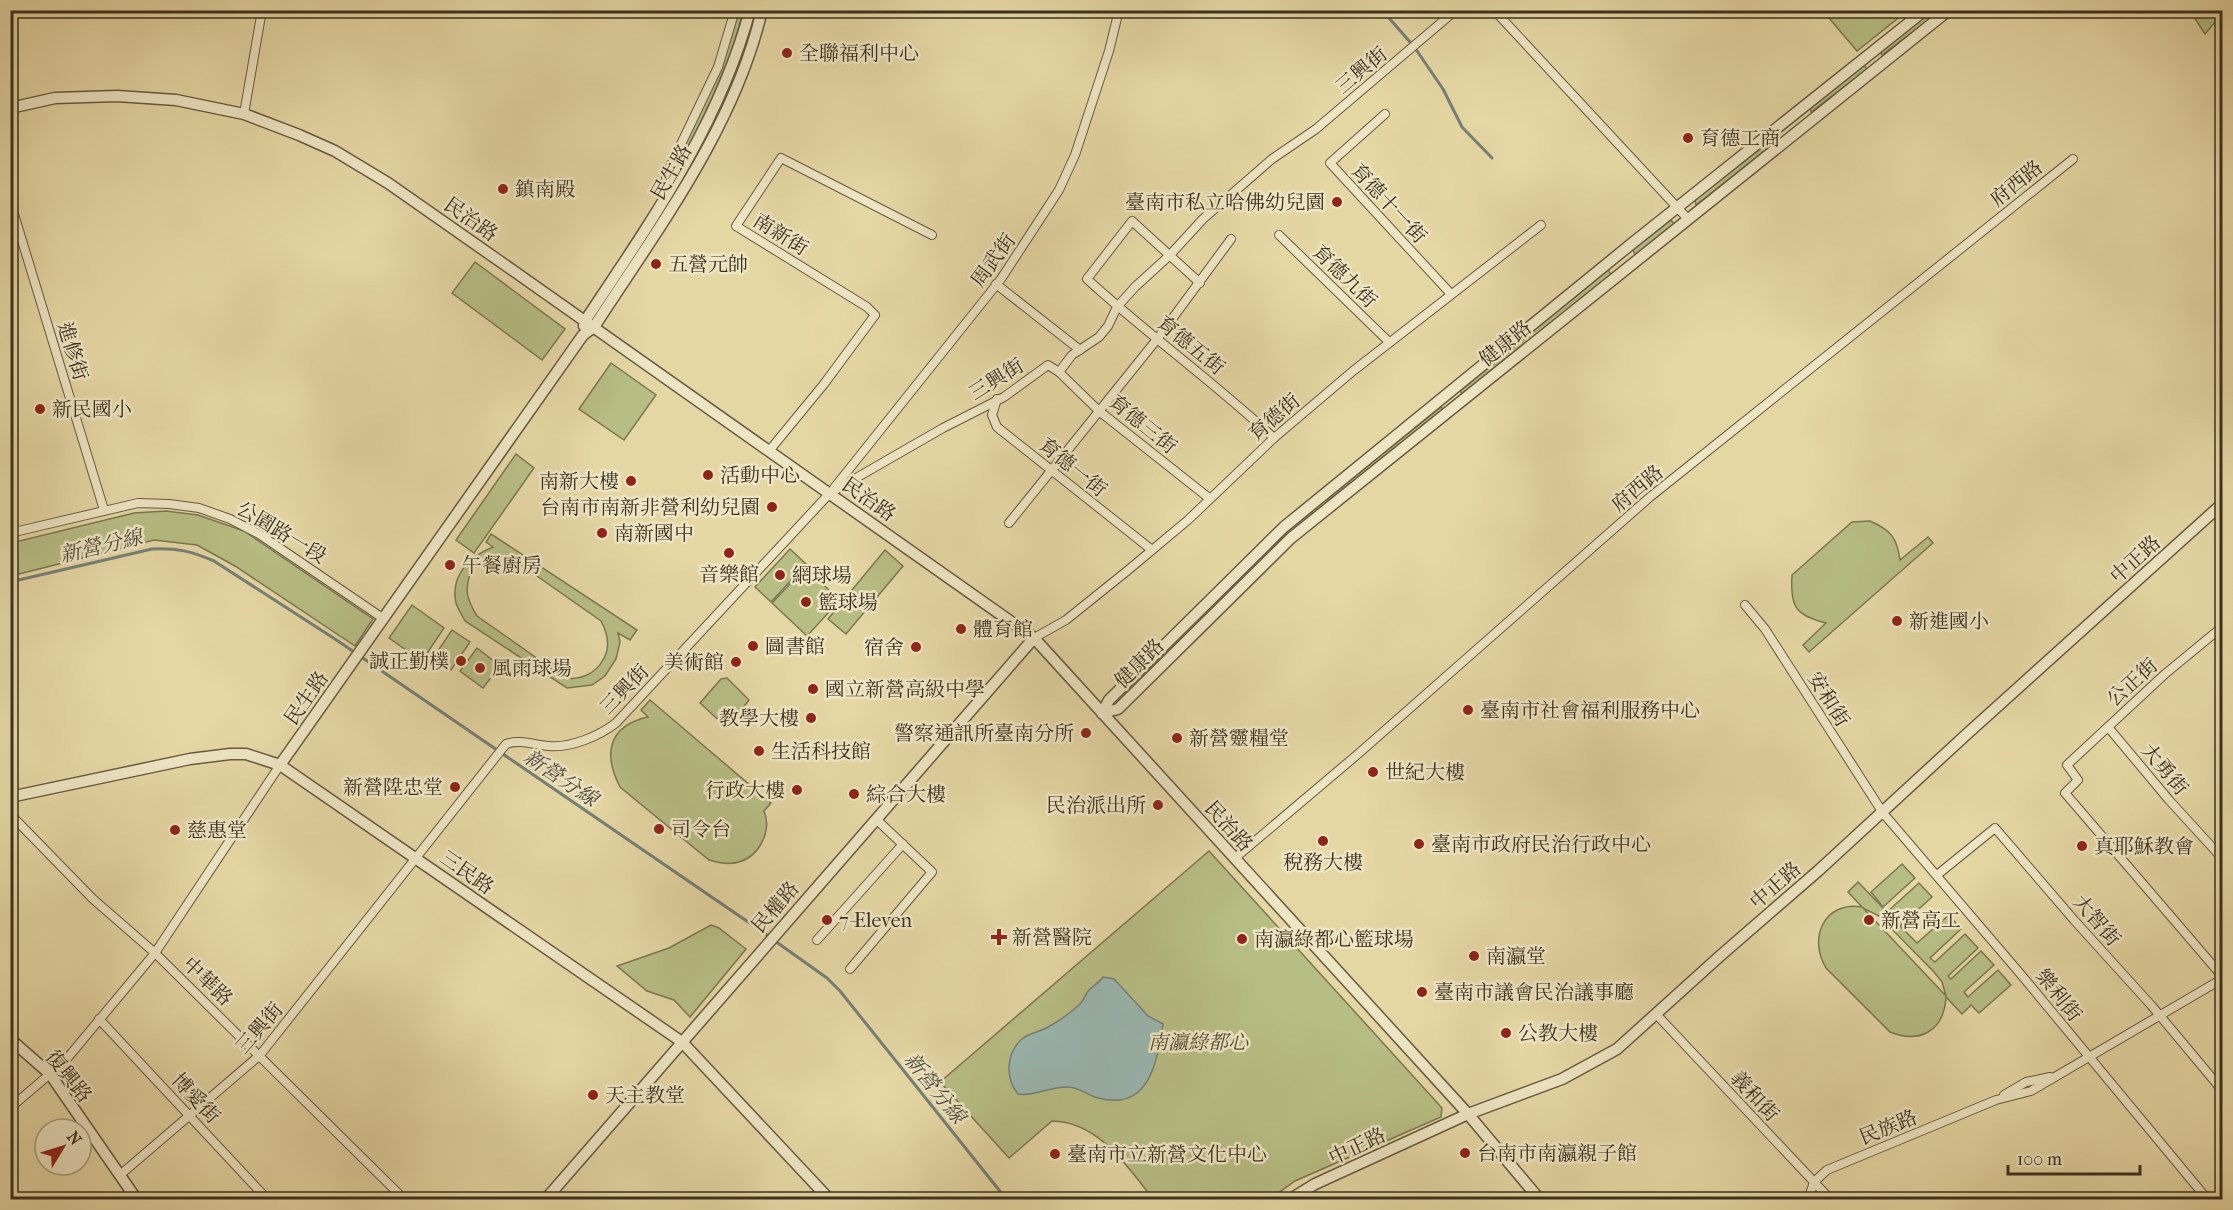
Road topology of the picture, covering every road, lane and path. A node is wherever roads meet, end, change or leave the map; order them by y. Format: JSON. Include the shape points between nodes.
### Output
{"nodes":[{"id":1,"x":262,"y":10,"type":"edge"},
{"id":2,"x":735,"y":10,"type":"edge"},
{"id":3,"x":750,"y":10,"type":"edge"},
{"id":4,"x":762,"y":10,"type":"edge"},
{"id":5,"x":1119,"y":10,"type":"edge"},
{"id":6,"x":1456,"y":10,"type":"edge"},
{"id":7,"x":1494,"y":10,"type":"edge"},
{"id":8,"x":1925,"y":10,"type":"edge"},
{"id":9,"x":1949,"y":10,"type":"edge"},
{"id":10,"x":10,"y":108,"type":"edge"},
{"id":11,"x":244,"y":114,"type":"junction"},
{"id":12,"x":1385,"y":114,"type":"dead end"},
{"id":13,"x":2073,"y":159,"type":"dead end"},
{"id":14,"x":667,"y":196,"type":"junction"},
{"id":15,"x":10,"y":201,"type":"edge"},
{"id":16,"x":1678,"y":207,"type":"junction"},
{"id":17,"x":1687,"y":218,"type":"junction"},
{"id":18,"x":1541,"y":225,"type":"dead end"},
{"id":19,"x":932,"y":235,"type":"dead end"},
{"id":20,"x":1279,"y":235,"type":"dead end"},
{"id":21,"x":1231,"y":239,"type":"dead end"},
{"id":22,"x":1170,"y":255,"type":"junction"},
{"id":23,"x":1200,"y":283,"type":"junction"},
{"id":24,"x":996,"y":284,"type":"junction"},
{"id":25,"x":1451,"y":294,"type":"junction"},
{"id":26,"x":1117,"y":307,"type":"junction"},
{"id":27,"x":590,"y":324,"type":"junction"},
{"id":28,"x":1158,"y":338,"type":"junction"},
{"id":29,"x":1389,"y":342,"type":"junction"},
{"id":30,"x":1080,"y":350,"type":"junction"},
{"id":31,"x":1059,"y":372,"type":"junction"},
{"id":32,"x":997,"y":399,"type":"junction"},
{"id":33,"x":1099,"y":411,"type":"junction"},
{"id":34,"x":1274,"y":438,"type":"junction"},
{"id":35,"x":770,"y":451,"type":"junction"},
{"id":36,"x":1051,"y":472,"type":"junction"},
{"id":37,"x":830,"y":493,"type":"junction"},
{"id":38,"x":1209,"y":498,"type":"junction"},
{"id":39,"x":1316,"y":501,"type":"junction"},
{"id":40,"x":2223,"y":504,"type":"edge"},
{"id":41,"x":104,"y":510,"type":"junction"},
{"id":42,"x":1325,"y":511,"type":"junction"},
{"id":43,"x":1009,"y":523,"type":"dead end"},
{"id":44,"x":10,"y":533,"type":"edge"},
{"id":45,"x":1152,"y":550,"type":"junction"},
{"id":46,"x":1745,"y":605,"type":"dead end"},
{"id":47,"x":384,"y":619,"type":"junction"},
{"id":48,"x":2222,"y":630,"type":"edge"},
{"id":49,"x":1034,"y":638,"type":"junction"},
{"id":50,"x":1102,"y":713,"type":"junction"},
{"id":51,"x":2108,"y":727,"type":"junction"},
{"id":52,"x":280,"y":765,"type":"junction"},
{"id":53,"x":10,"y":797,"type":"edge"},
{"id":54,"x":1883,"y":813,"type":"junction"},
{"id":55,"x":10,"y":814,"type":"edge"},
{"id":56,"x":877,"y":820,"type":"junction"},
{"id":57,"x":903,"y":844,"type":"junction"},
{"id":58,"x":1234,"y":858,"type":"junction"},
{"id":59,"x":2223,"y":858,"type":"edge"},
{"id":60,"x":416,"y":859,"type":"junction"},
{"id":61,"x":1937,"y":875,"type":"junction"},
{"id":62,"x":818,"y":940,"type":"dead end"},
{"id":63,"x":156,"y":953,"type":"junction"},
{"id":64,"x":850,"y":969,"type":"dead end"},
{"id":65,"x":2223,"y":977,"type":"edge"},
{"id":66,"x":1656,"y":1014,"type":"junction"},
{"id":67,"x":2160,"y":1016,"type":"junction"},
{"id":68,"x":99,"y":1019,"type":"junction"},
{"id":69,"x":10,"y":1039,"type":"edge"},
{"id":70,"x":682,"y":1042,"type":"junction"},
{"id":71,"x":260,"y":1055,"type":"junction"},
{"id":72,"x":2090,"y":1058,"type":"junction"},
{"id":73,"x":50,"y":1074,"type":"junction"},
{"id":74,"x":2223,"y":1090,"type":"edge"},
{"id":75,"x":10,"y":1108,"type":"edge"},
{"id":76,"x":1468,"y":1114,"type":"junction"},
{"id":77,"x":190,"y":1116,"type":"junction"},
{"id":78,"x":120,"y":1175,"type":"junction"},
{"id":79,"x":1814,"y":1182,"type":"junction"},
{"id":80,"x":137,"y":1200,"type":"edge"},
{"id":81,"x":268,"y":1200,"type":"edge"},
{"id":82,"x":405,"y":1200,"type":"edge"},
{"id":83,"x":545,"y":1200,"type":"edge"},
{"id":84,"x":830,"y":1200,"type":"edge"},
{"id":85,"x":1289,"y":1200,"type":"edge"},
{"id":86,"x":1540,"y":1200,"type":"edge"},
{"id":87,"x":1806,"y":1200,"type":"edge"},
{"id":88,"x":1831,"y":1200,"type":"edge"},
{"id":89,"x":2208,"y":1200,"type":"edge"}],
"edges":[{"from":1,"to":11,"type":"street"},
{"from":2,"to":14,"type":"street","name":"民生路","via":[[718,67],[670,166]]},
{"from":3,"to":14,"type":"street","name":"民生路","via":[[719,98]]},
{"from":4,"to":27,"type":"street","name":"民生路","via":[[749,56],[713,135],[672,207]]},
{"from":5,"to":24,"type":"street","name":"周武街","via":[[1075,154],[1059,190]]},
{"from":6,"to":22,"type":"street","name":"三興街","via":[[1316,129],[1254,174],[1203,219]]},
{"from":7,"to":16,"type":"street"},
{"from":8,"to":16,"type":"street","name":"健康路"},
{"from":9,"to":17,"type":"street","name":"健康路"},
{"from":10,"to":11,"type":"street","name":"民治路","via":[[55,98],[117,96],[176,100]]},
{"from":11,"to":27,"type":"street","name":"民治路","via":[[299,135],[367,169]]},
{"from":12,"to":25,"type":"street","name":"育德十一街","via":[[1330,163]]},
{"from":13,"to":58,"type":"street","name":"府西路","via":[[1650,497]]},
{"from":14,"to":27,"type":"street","name":"民生路"},
{"from":15,"to":41,"type":"street","name":"進修街"},
{"from":16,"to":17,"type":"street"},
{"from":16,"to":39,"type":"street","name":"健康路"},
{"from":17,"to":42,"type":"street","name":"健康路"},
{"from":18,"to":25,"type":"street","name":"育德街"},
{"from":19,"to":35,"type":"street","name":"南新街","via":[[781,158],[736,226],[874,315]]},
{"from":20,"to":29,"type":"street","name":"育德九街"},
{"from":21,"to":23,"type":"street"},
{"from":22,"to":23,"type":"street"},
{"from":22,"to":26,"type":"street","name":"三興街"},
{"from":22,"to":26,"type":"street","name":"育德五街","via":[[1132,221],[1086,279]]},
{"from":23,"to":28,"type":"street"},
{"from":24,"to":30,"type":"street"},
{"from":24,"to":37,"type":"street","name":"周武街"},
{"from":25,"to":29,"type":"street","name":"育德街"},
{"from":26,"to":28,"type":"street","name":"育德五街"},
{"from":26,"to":30,"type":"street","name":"三興街","via":[[1099,337]]},
{"from":27,"to":35,"type":"street","name":"民治路"},
{"from":27,"to":47,"type":"street","name":"民生路"},
{"from":28,"to":33,"type":"street"},
{"from":28,"to":34,"type":"street","name":"育德五街"},
{"from":29,"to":34,"type":"street","name":"育德街"},
{"from":30,"to":31,"type":"street","name":"三興街"},
{"from":31,"to":32,"type":"street","name":"三興街","via":[[1048,365]]},
{"from":31,"to":33,"type":"street","name":"育德三街"},
{"from":32,"to":36,"type":"street","name":"育德一街","via":[[992,415],[997,427]]},
{"from":32,"to":37,"type":"street","name":"三興街"},
{"from":33,"to":36,"type":"street"},
{"from":33,"to":38,"type":"street","name":"育德三街"},
{"from":34,"to":38,"type":"street","name":"育德街"},
{"from":35,"to":37,"type":"street","name":"民治路"},
{"from":36,"to":43,"type":"street"},
{"from":36,"to":45,"type":"street","name":"育德一街"},
{"from":37,"to":49,"type":"street","name":"民治路"},
{"from":37,"to":60,"type":"street","name":"三興街","via":[[616,723],[601,733],[562,746],[506,744]]},
{"from":38,"to":45,"type":"street","name":"育德街"},
{"from":39,"to":42,"type":"street"},
{"from":39,"to":50,"type":"street","name":"健康路","via":[[1284,526],[1173,634],[1109,699]]},
{"from":40,"to":54,"type":"street","name":"中正路"},
{"from":41,"to":44,"type":"street","name":"公園路一段"},
{"from":41,"to":47,"type":"street","name":"公園路一段","via":[[138,503],[169,504],[199,508],[230,519],[259,534]]},
{"from":42,"to":50,"type":"street","name":"健康路","via":[[1285,544],[1118,709]]},
{"from":45,"to":49,"type":"street","name":"育德街","via":[[1066,620]]},
{"from":46,"to":54,"type":"street","name":"安和街","via":[[1765,629]]},
{"from":47,"to":52,"type":"street","name":"民生路"},
{"from":48,"to":51,"type":"street","name":"公正街","via":[[2165,674]]},
{"from":49,"to":50,"type":"street","name":"民治路"},
{"from":49,"to":56,"type":"street","name":"民權路"},
{"from":50,"to":58,"type":"street","name":"民治路"},
{"from":51,"to":59,"type":"street","name":"大勇街"},
{"from":51,"to":65,"type":"street","name":"公正街","via":[[2067,765],[2078,780],[2065,793]]},
{"from":52,"to":53,"type":"street","name":"三民路","via":[[246,754],[230,754]]},
{"from":52,"to":60,"type":"street","name":"三民路"},
{"from":52,"to":63,"type":"street","name":"民生路"},
{"from":54,"to":61,"type":"street","name":"樂利街"},
{"from":54,"to":66,"type":"street","name":"中正路"},
{"from":55,"to":63,"type":"street","name":"中華路","via":[[93,899]]},
{"from":56,"to":57,"type":"street"},
{"from":56,"to":70,"type":"street","name":"民權路"},
{"from":57,"to":62,"type":"street"},
{"from":57,"to":64,"type":"street","via":[[932,872]]},
{"from":58,"to":76,"type":"street","name":"民治路"},
{"from":60,"to":70,"type":"street","name":"三民路"},
{"from":60,"to":71,"type":"street","name":"三興街"},
{"from":61,"to":67,"type":"street","name":"大智街","via":[[1995,828]]},
{"from":61,"to":72,"type":"street","name":"樂利街"},
{"from":63,"to":68,"type":"street","name":"民生路"},
{"from":63,"to":71,"type":"street","name":"中華路"},
{"from":65,"to":67,"type":"street","name":"民族路"},
{"from":66,"to":76,"type":"street","name":"中正路","via":[[1617,1049],[1562,1079]]},
{"from":66,"to":79,"type":"street","name":"義和街"},
{"from":67,"to":72,"type":"street","name":"民族路"},
{"from":67,"to":74,"type":"street","name":"大智街"},
{"from":68,"to":73,"type":"street","name":"民生路"},
{"from":68,"to":77,"type":"street","name":"博愛街"},
{"from":69,"to":73,"type":"street","name":"復興路"},
{"from":70,"to":83,"type":"street","name":"民權路"},
{"from":70,"to":84,"type":"street","name":"三民路"},
{"from":71,"to":77,"type":"street","name":"三興街"},
{"from":71,"to":82,"type":"street","name":"中華路"},
{"from":72,"to":79,"type":"street","name":"民族路","via":[[2031,1091],[1996,1100],[1827,1170]]},
{"from":72,"to":89,"type":"street","name":"樂利街"},
{"from":73,"to":75,"type":"street","name":"民生路"},
{"from":73,"to":78,"type":"street","name":"復興路"},
{"from":76,"to":85,"type":"street","name":"中正路"},
{"from":76,"to":86,"type":"street","name":"民治路"},
{"from":77,"to":78,"type":"street","name":"三興街"},
{"from":77,"to":81,"type":"street","name":"博愛街"},
{"from":78,"to":80,"type":"street","name":"復興路"},
{"from":79,"to":87,"type":"street"},
{"from":79,"to":88,"type":"street","name":"義和街"}]}
